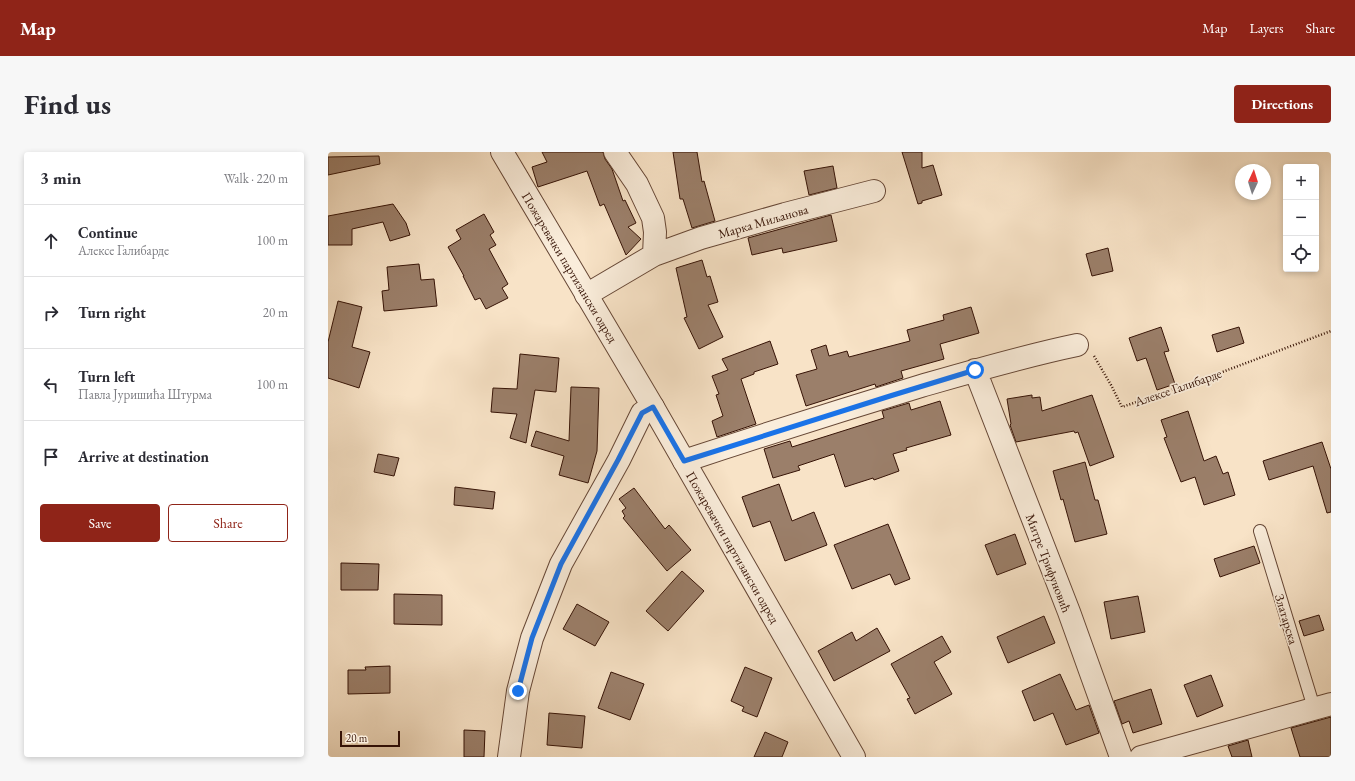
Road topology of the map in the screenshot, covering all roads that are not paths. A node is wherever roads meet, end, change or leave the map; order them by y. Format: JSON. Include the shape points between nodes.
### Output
{"nodes":[{"id":1,"x":502,"y":152,"type":"edge"},
{"id":2,"x":615,"y":152,"type":"edge"},
{"id":3,"x":874,"y":191,"type":"dead end"},
{"id":4,"x":654,"y":254,"type":"junction"},
{"id":5,"x":586,"y":295,"type":"junction"},
{"id":6,"x":1076,"y":345,"type":"road end"},
{"id":7,"x":975,"y":370,"type":"junction"},
{"id":8,"x":653,"y":407,"type":"junction"},
{"id":9,"x":684,"y":461,"type":"junction"},
{"id":10,"x":1260,"y":531,"type":"dead end"},
{"id":11,"x":1323,"y":706,"type":"edge"},
{"id":12,"x":509,"y":757,"type":"edge"},
{"id":13,"x":854,"y":757,"type":"edge"},
{"id":14,"x":1121,"y":757,"type":"edge"},
{"id":15,"x":1140,"y":757,"type":"edge"}],
"edges":[{"from":1,"to":5,"type":"street","name":"Пожаревачки партизански одред"},
{"from":2,"to":4,"type":"street","via":[[637,184],[653,218]]},
{"from":3,"to":4,"type":"street","name":"Марка Миљанова","via":[[770,218]]},
{"from":4,"to":5,"type":"street","name":"Марка Миљанова"},
{"from":5,"to":8,"type":"street","name":"Пожаревачки партизански одред"},
{"from":6,"to":7,"type":"street"},
{"from":7,"to":9,"type":"street"},
{"from":7,"to":14,"type":"street","name":"Митре Трифуновић","via":[[1069,612]]},
{"from":8,"to":9,"type":"street","name":"Пожаревачки партизански одред"},
{"from":8,"to":12,"type":"street","via":[[642,413],[561,564],[532,638],[518,691]]},
{"from":9,"to":13,"type":"street","name":"Пожаревачки партизански одред"},
{"from":10,"to":11,"type":"lane","name":"Златарска"},
{"from":11,"to":15,"type":"street","name":"Златарска"}]}
